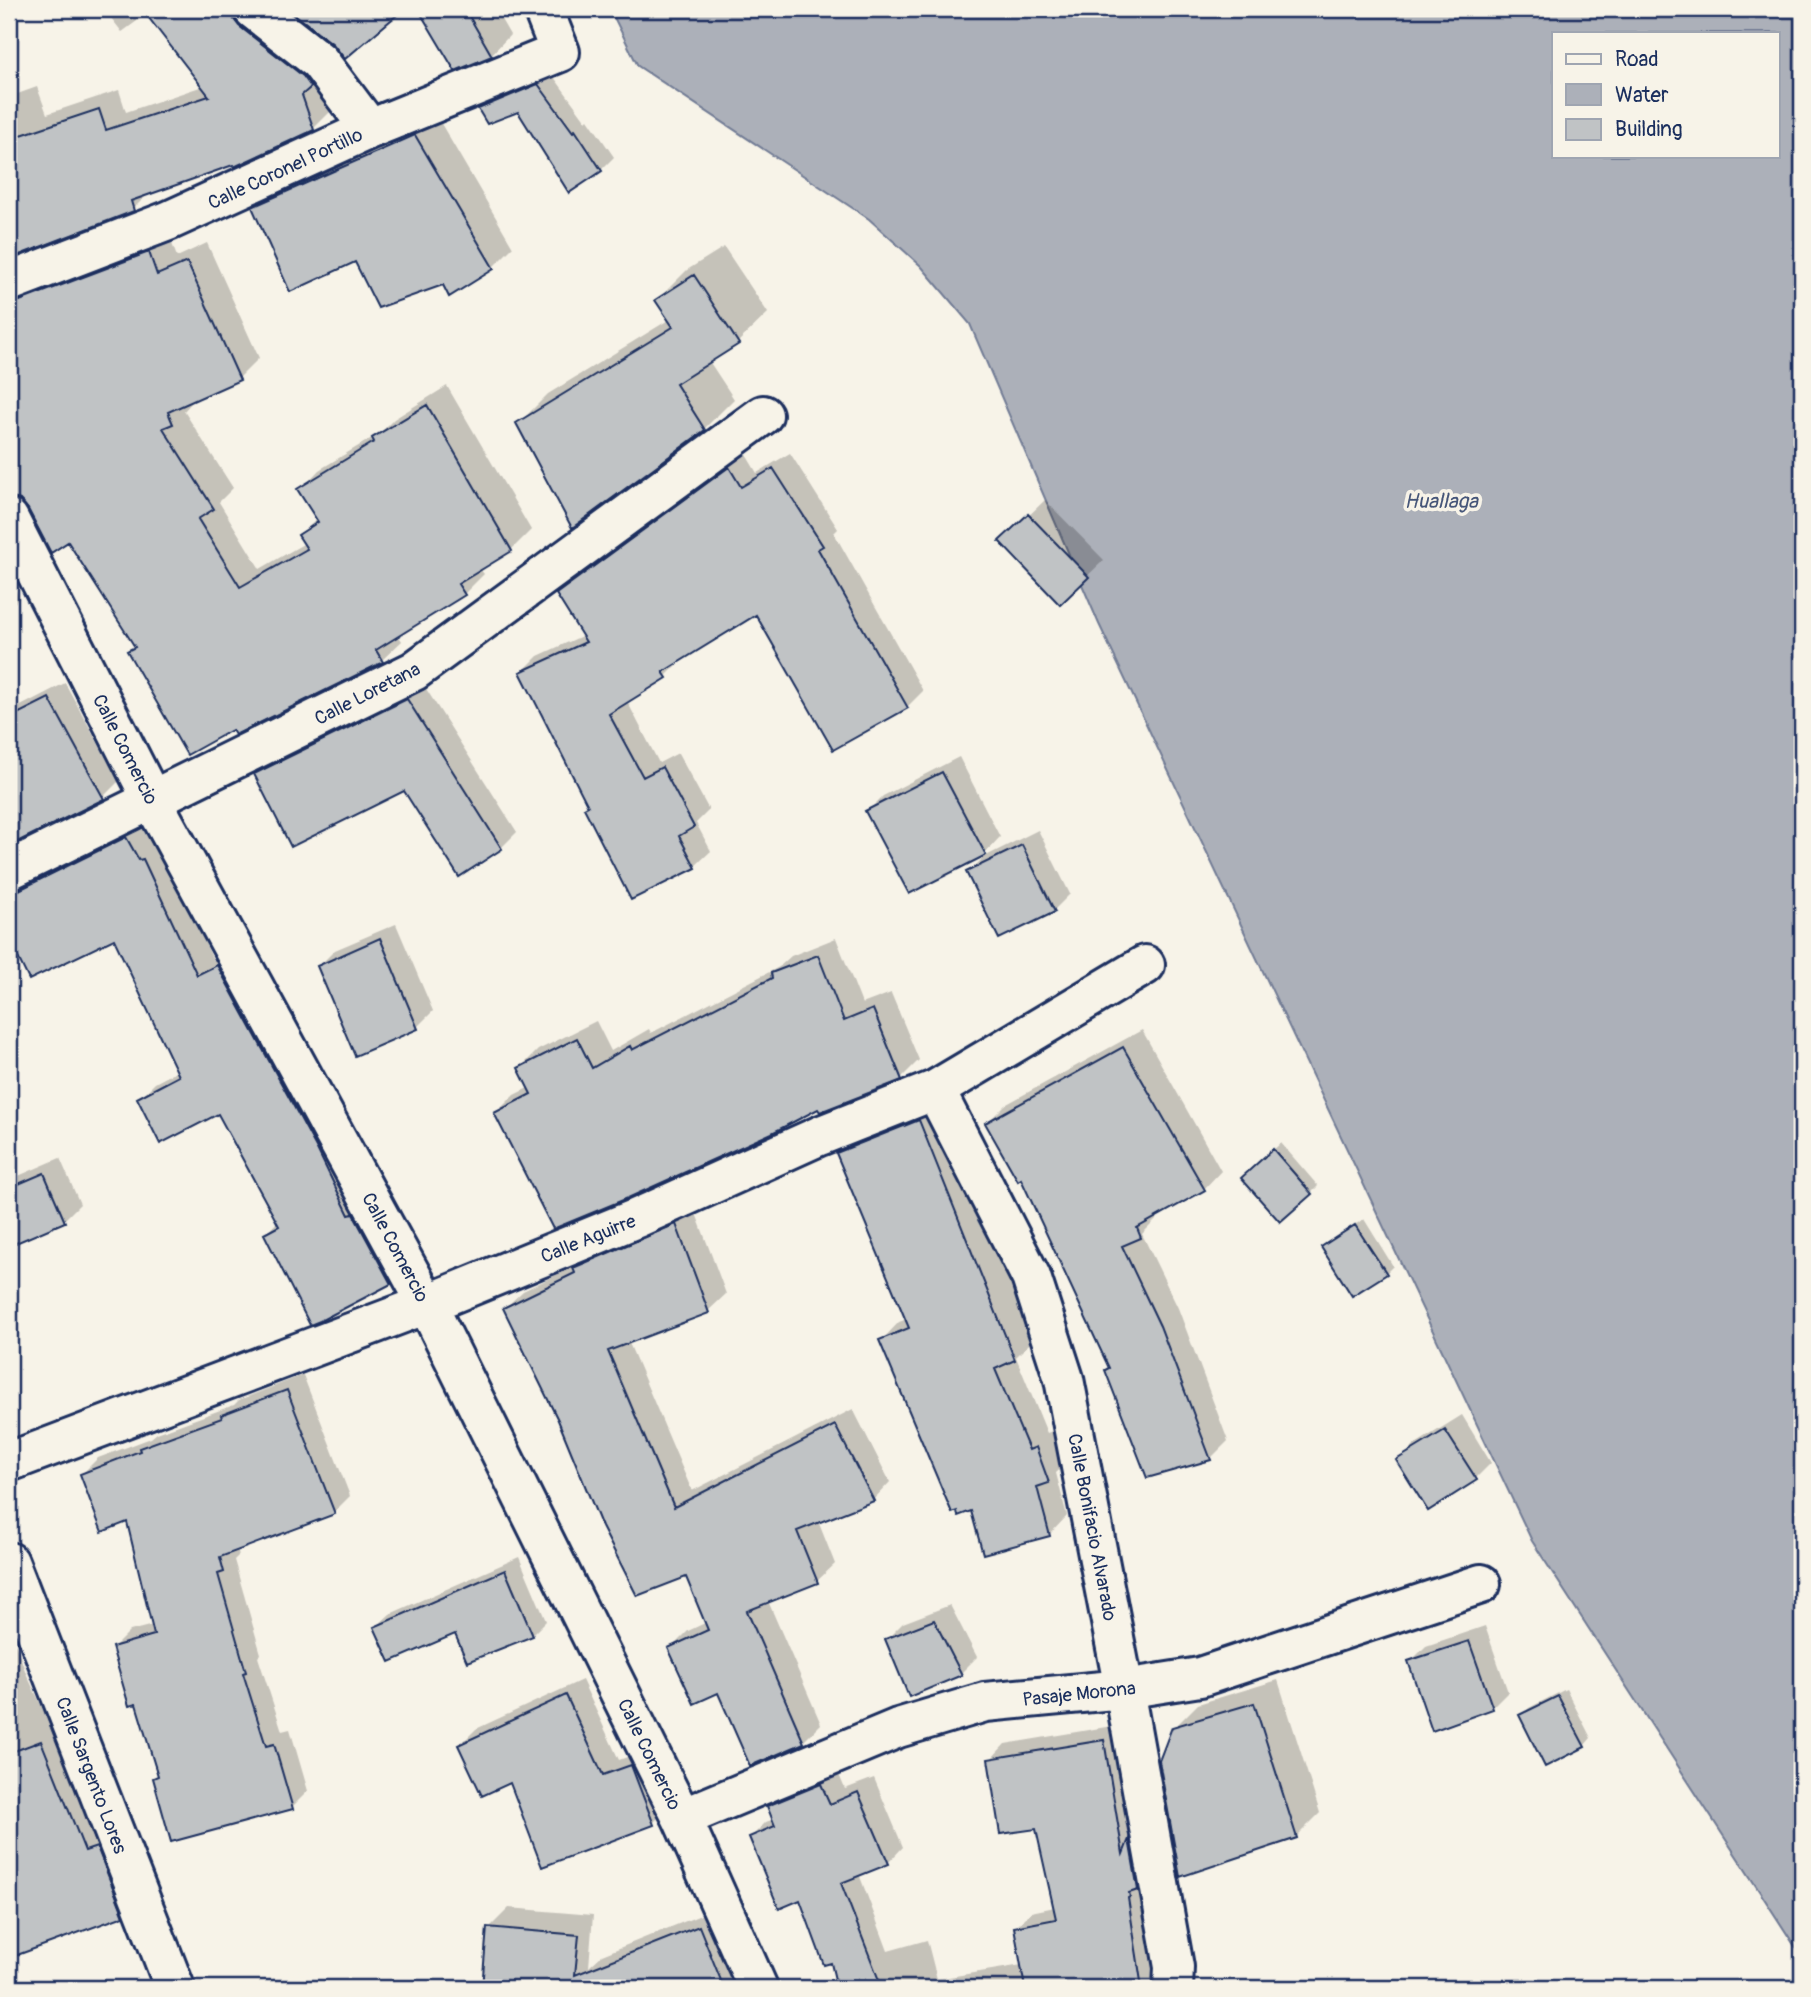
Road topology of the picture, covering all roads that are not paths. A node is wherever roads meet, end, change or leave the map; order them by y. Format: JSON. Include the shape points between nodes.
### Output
{"nodes":[{"id":1,"x":253,"y":9,"type":"edge"},
{"id":2,"x":543,"y":9,"type":"edge"},
{"id":3,"x":370,"y":129,"type":"junction"},
{"id":4,"x":9,"y":282,"type":"edge"},
{"id":5,"x":763,"y":415,"type":"dead end"},
{"id":6,"x":9,"y":519,"type":"edge"},
{"id":7,"x":152,"y":800,"type":"junction"},
{"id":8,"x":9,"y":870,"type":"edge"},
{"id":9,"x":1145,"y":965,"type":"dead end"},
{"id":10,"x":935,"y":1090,"type":"junction"},
{"id":11,"x":426,"y":1304,"type":"junction"},
{"id":12,"x":9,"y":1462,"type":"edge"},
{"id":13,"x":9,"y":1562,"type":"edge"},
{"id":14,"x":1481,"y":1584,"type":"dead end"},
{"id":15,"x":1124,"y":1689,"type":"junction"},
{"id":16,"x":682,"y":1818,"type":"junction"},
{"id":17,"x":175,"y":1988,"type":"edge"},
{"id":18,"x":758,"y":1988,"type":"edge"},
{"id":19,"x":1172,"y":1988,"type":"edge"}],
"edges":[{"from":1,"to":3,"type":"street","via":[[319,61]]},
{"from":2,"to":3,"type":"street","name":"Calle Coronel Portillo","via":[[561,52]]},
{"from":3,"to":4,"type":"street","name":"Calle Coronel Portillo","via":[[168,221]]},
{"from":5,"to":7,"type":"street","name":"Calle Loretana","via":[[414,671]]},
{"from":6,"to":7,"type":"street","name":"Calle Comercio"},
{"from":7,"to":8,"type":"street","name":"Calle Loretana"},
{"from":7,"to":11,"type":"street","name":"Calle Comercio"},
{"from":9,"to":10,"type":"street","name":"Calle Aguirre"},
{"from":10,"to":11,"type":"street","name":"Calle Aguirre"},
{"from":10,"to":15,"type":"street","name":"Calle Bonifacio Alvarado","via":[[1031,1277],[1060,1367]]},
{"from":11,"to":12,"type":"street","name":"Calle Aguirre"},
{"from":11,"to":16,"type":"street","name":"Calle Comercio"},
{"from":13,"to":17,"type":"street","name":"Calle Sargento Lores"},
{"from":14,"to":15,"type":"street","name":"Pasaje Morona","via":[[1200,1676]]},
{"from":15,"to":16,"type":"street","name":"Pasaje Morona","via":[[985,1702],[898,1728]]},
{"from":15,"to":19,"type":"street","name":"Calle Bonifacio Alvarado","via":[[1174,1967]]},
{"from":16,"to":18,"type":"street","name":"Calle Comercio"}]}
